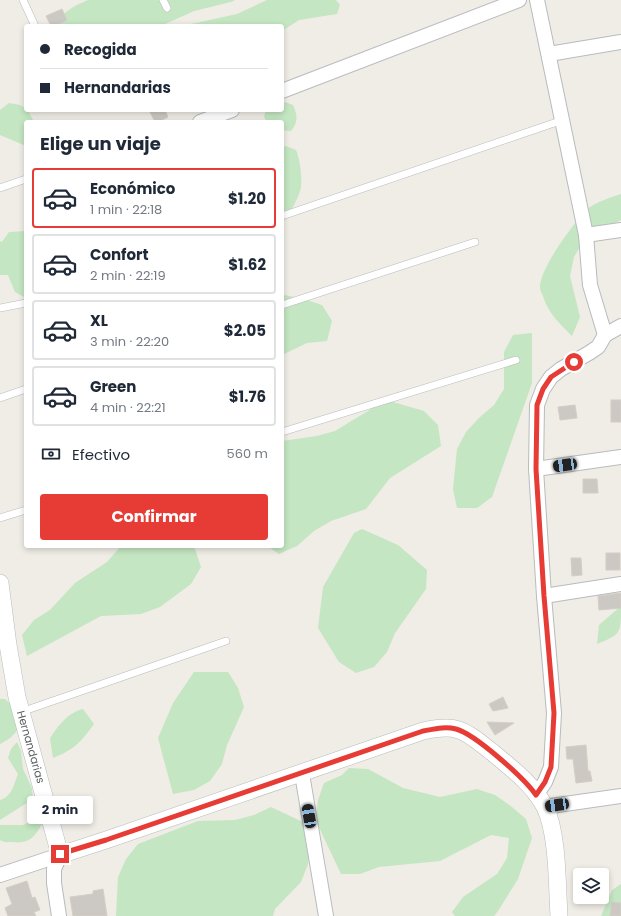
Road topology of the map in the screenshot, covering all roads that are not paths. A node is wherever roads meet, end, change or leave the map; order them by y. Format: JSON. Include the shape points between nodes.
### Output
{"nodes":[{"id":1,"x":23,"y":0,"type":"edge"},
{"id":2,"x":163,"y":0,"type":"edge"},
{"id":3,"x":519,"y":0,"type":"edge"},
{"id":4,"x":538,"y":0,"type":"edge"},
{"id":5,"x":167,"y":8,"type":"dead end"},
{"id":6,"x":34,"y":24,"type":"edge"},
{"id":7,"x":621,"y":42,"type":"edge"},
{"id":8,"x":549,"y":54,"type":"junction"},
{"id":9,"x":284,"y":90,"type":"edge"},
{"id":10,"x":227,"y":112,"type":"edge"},
{"id":11,"x":205,"y":120,"type":"edge"},
{"id":12,"x":563,"y":120,"type":"junction"},
{"id":13,"x":24,"y":180,"type":"edge"},
{"id":14,"x":0,"y":188,"type":"edge"},
{"id":15,"x":284,"y":215,"type":"edge"},
{"id":16,"x":621,"y":230,"type":"edge"},
{"id":17,"x":586,"y":235,"type":"junction"},
{"id":18,"x":475,"y":242,"type":"dead end"},
{"id":19,"x":24,"y":303,"type":"edge"},
{"id":20,"x":284,"y":304,"type":"edge"},
{"id":21,"x":0,"y":308,"type":"edge"},
{"id":22,"x":621,"y":326,"type":"edge"},
{"id":23,"x":605,"y":335,"type":"junction"},
{"id":24,"x":516,"y":360,"type":"dead end"},
{"id":25,"x":24,"y":390,"type":"edge"},
{"id":26,"x":0,"y":398,"type":"edge"},
{"id":27,"x":284,"y":431,"type":"edge"},
{"id":28,"x":621,"y":457,"type":"edge"},
{"id":29,"x":536,"y":469,"type":"junction"},
{"id":30,"x":24,"y":511,"type":"edge"},
{"id":31,"x":0,"y":518,"type":"edge"},
{"id":32,"x":0,"y":584,"type":"edge"},
{"id":33,"x":621,"y":584,"type":"edge"},
{"id":34,"x":544,"y":596,"type":"junction"},
{"id":35,"x":226,"y":642,"type":"dead end"},
{"id":36,"x":4,"y":646,"type":"edge"},
{"id":37,"x":21,"y":712,"type":"junction"},
{"id":38,"x":302,"y":774,"type":"junction"},
{"id":39,"x":621,"y":796,"type":"edge"},
{"id":40,"x":540,"y":801,"type":"junction"},
{"id":41,"x":60,"y":854,"type":"junction"},
{"id":42,"x":0,"y":876,"type":"edge"},
{"id":43,"x":59,"y":916,"type":"edge"},
{"id":44,"x":326,"y":916,"type":"edge"},
{"id":45,"x":559,"y":916,"type":"edge"}],
"edges":[{"from":1,"to":6,"type":"lane"},
{"from":2,"to":5,"type":"lane"},
{"from":3,"to":9,"type":"street"},
{"from":4,"to":8,"type":"street"},
{"from":7,"to":8,"type":"street"},
{"from":8,"to":12,"type":"street"},
{"from":10,"to":11,"type":"street"},
{"from":12,"to":15,"type":"lane"},
{"from":12,"to":17,"type":"street"},
{"from":13,"to":14,"type":"lane"},
{"from":16,"to":17,"type":"street"},
{"from":17,"to":23,"type":"street","via":[[590,285]]},
{"from":18,"to":20,"type":"lane"},
{"from":19,"to":21,"type":"lane"},
{"from":22,"to":23,"type":"street"},
{"from":23,"to":29,"type":"street","via":[[598,346],[589,353],[551,377],[543,389],[537,405]]},
{"from":24,"to":27,"type":"lane"},
{"from":25,"to":26,"type":"lane"},
{"from":28,"to":29,"type":"street"},
{"from":29,"to":34,"type":"street"},
{"from":30,"to":31,"type":"lane"},
{"from":32,"to":36,"type":"street","name":"Hernandarias"},
{"from":33,"to":34,"type":"street"},
{"from":34,"to":40,"type":"street","via":[[554,713],[551,767]]},
{"from":35,"to":37,"type":"lane"},
{"from":36,"to":37,"type":"street","name":"Hernandarias"},
{"from":37,"to":41,"type":"street","name":"Hernandarias"},
{"from":38,"to":40,"type":"street","via":[[423,731],[447,727],[458,729],[470,736],[518,773]]},
{"from":38,"to":41,"type":"street"},
{"from":38,"to":44,"type":"street"},
{"from":39,"to":40,"type":"street"},
{"from":40,"to":45,"type":"street","via":[[550,823],[554,844]]},
{"from":41,"to":42,"type":"street"},
{"from":41,"to":43,"type":"street","via":[[54,869]]}]}
